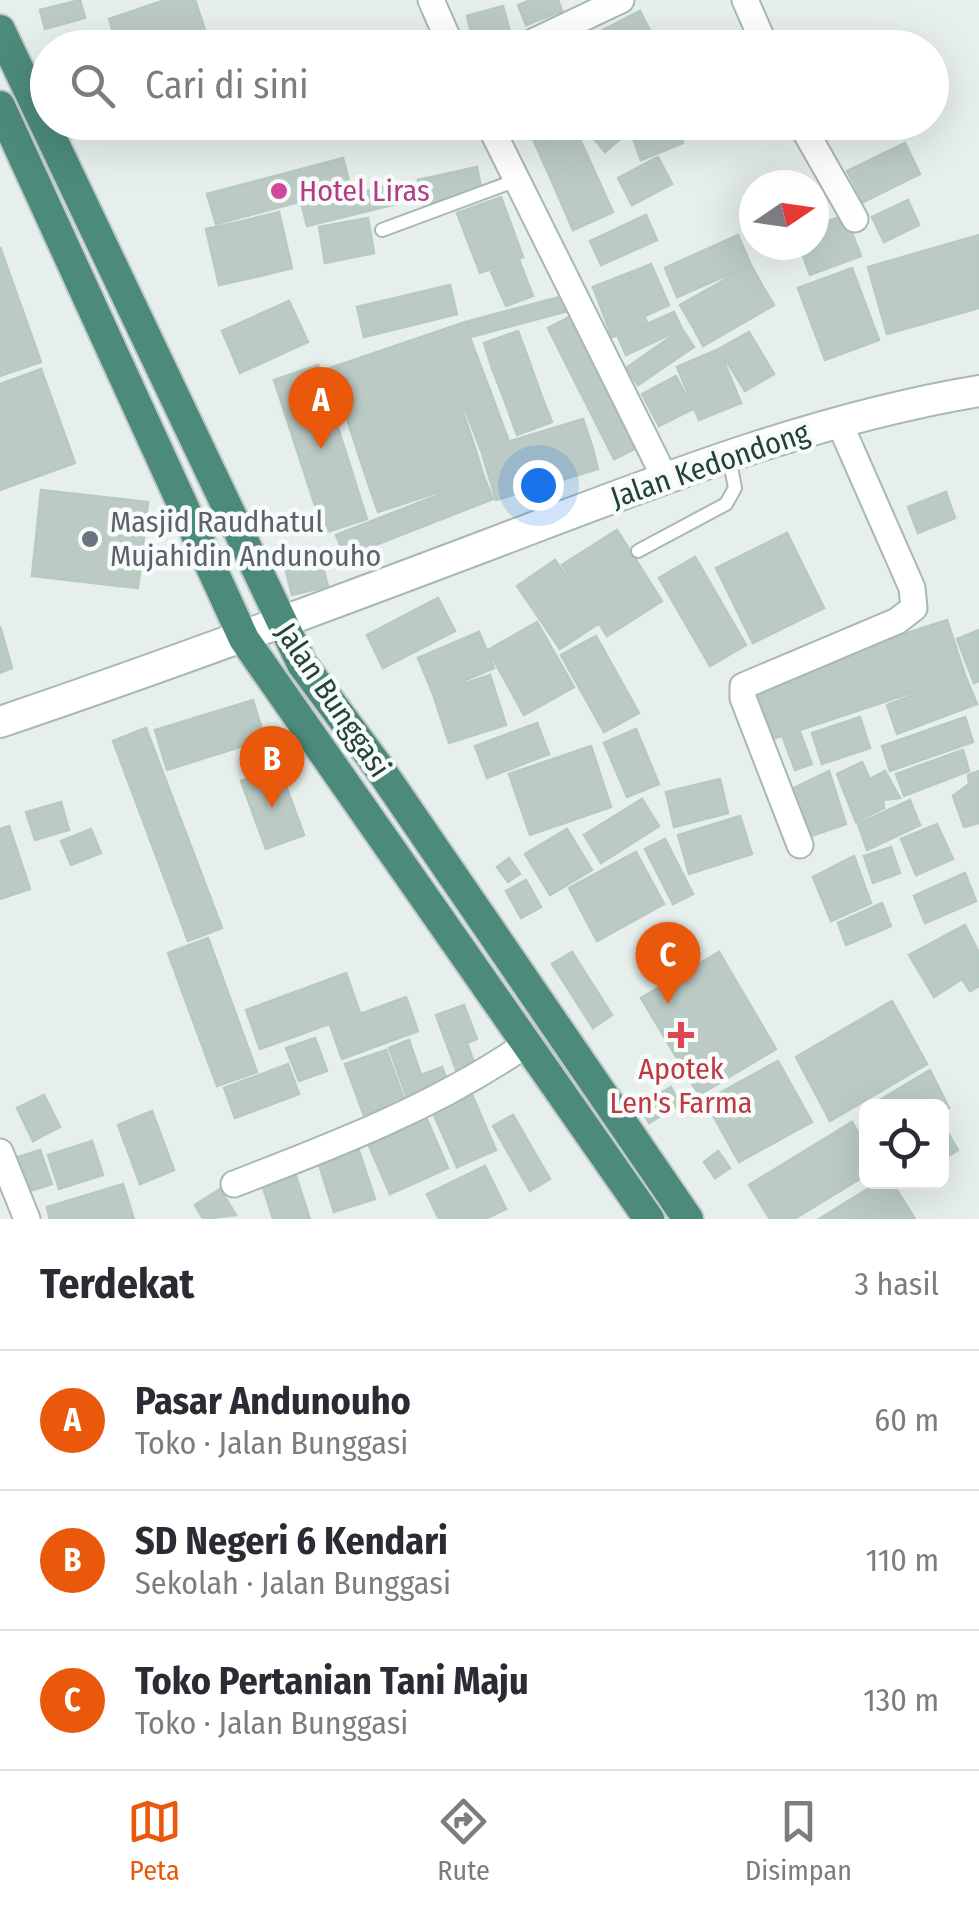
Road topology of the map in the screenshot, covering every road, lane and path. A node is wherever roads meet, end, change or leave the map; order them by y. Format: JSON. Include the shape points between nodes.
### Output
{"nodes":[{"id":1,"x":430,"y":0,"type":"edge"},
{"id":2,"x":622,"y":0,"type":"edge"},
{"id":3,"x":745,"y":0,"type":"edge"},
{"id":4,"x":0,"y":30,"type":"edge"},
{"id":5,"x":444,"y":30,"type":"edge"},
{"id":6,"x":558,"y":30,"type":"edge"},
{"id":7,"x":758,"y":30,"type":"edge"},
{"id":8,"x":30,"y":94,"type":"edge"},
{"id":9,"x":0,"y":106,"type":"edge"},
{"id":10,"x":52,"y":140,"type":"edge"},
{"id":11,"x":497,"y":140,"type":"edge"},
{"id":12,"x":810,"y":140,"type":"edge"},
{"id":13,"x":518,"y":180,"type":"junction"},
{"id":14,"x":856,"y":219,"type":"dead end"},
{"id":15,"x":382,"y":230,"type":"dead end"},
{"id":16,"x":979,"y":392,"type":"edge"},
{"id":17,"x":838,"y":422,"type":"junction"},
{"id":18,"x":729,"y":457,"type":"junction"},
{"id":19,"x":665,"y":478,"type":"junction"},
{"id":20,"x":638,"y":552,"type":"dead end"},
{"id":21,"x":280,"y":624,"type":"junction"},
{"id":22,"x":244,"y":639,"type":"junction"},
{"id":23,"x":0,"y":722,"type":"edge"},
{"id":24,"x":800,"y":845,"type":"dead end"},
{"id":25,"x":528,"y":1042,"type":"junction"},
{"id":26,"x":614,"y":1109,"type":"junction"},
{"id":27,"x":587,"y":1125,"type":"junction"},
{"id":28,"x":0,"y":1152,"type":"edge"},
{"id":29,"x":234,"y":1184,"type":"dead end"},
{"id":30,"x":27,"y":1219,"type":"edge"},
{"id":31,"x":649,"y":1219,"type":"edge"},
{"id":32,"x":688,"y":1219,"type":"edge"}],
"edges":[{"from":1,"to":5,"type":"street"},
{"from":2,"to":6,"type":"street"},
{"from":3,"to":7,"type":"street"},
{"from":4,"to":8,"type":"highway","name":"Jalan Bunggasi"},
{"from":9,"to":22,"type":"highway","name":"Jalan Bunggasi"},
{"from":10,"to":21,"type":"highway","name":"Jalan Bunggasi"},
{"from":11,"to":13,"type":"street"},
{"from":12,"to":14,"type":"street"},
{"from":13,"to":15,"type":"lane"},
{"from":13,"to":19,"type":"street"},
{"from":16,"to":17,"type":"street","name":"Jalan Kedondong"},
{"from":17,"to":18,"type":"street","name":"Jalan Kedondong"},
{"from":17,"to":24,"type":"street","via":[[912,588],[914,608],[742,686]]},
{"from":18,"to":19,"type":"street","name":"Jalan Kedondong"},
{"from":18,"to":20,"type":"lane","via":[[735,488],[726,504]]},
{"from":19,"to":21,"type":"street","name":"Jalan Kedondong"},
{"from":21,"to":22,"type":"street","name":"Jalan Kedondong"},
{"from":21,"to":26,"type":"highway","name":"Jalan Bunggasi"},
{"from":22,"to":23,"type":"street","name":"Jalan Kedondong"},
{"from":22,"to":25,"type":"highway","name":"Jalan Bunggasi"},
{"from":25,"to":27,"type":"highway","name":"Jalan Bunggasi"},
{"from":25,"to":29,"type":"street","via":[[470,1083],[381,1128]]},
{"from":26,"to":27,"type":"highway"},
{"from":26,"to":32,"type":"highway","name":"Jalan Bunggasi"},
{"from":27,"to":31,"type":"highway","name":"Jalan Bunggasi"},
{"from":28,"to":30,"type":"street"}]}
